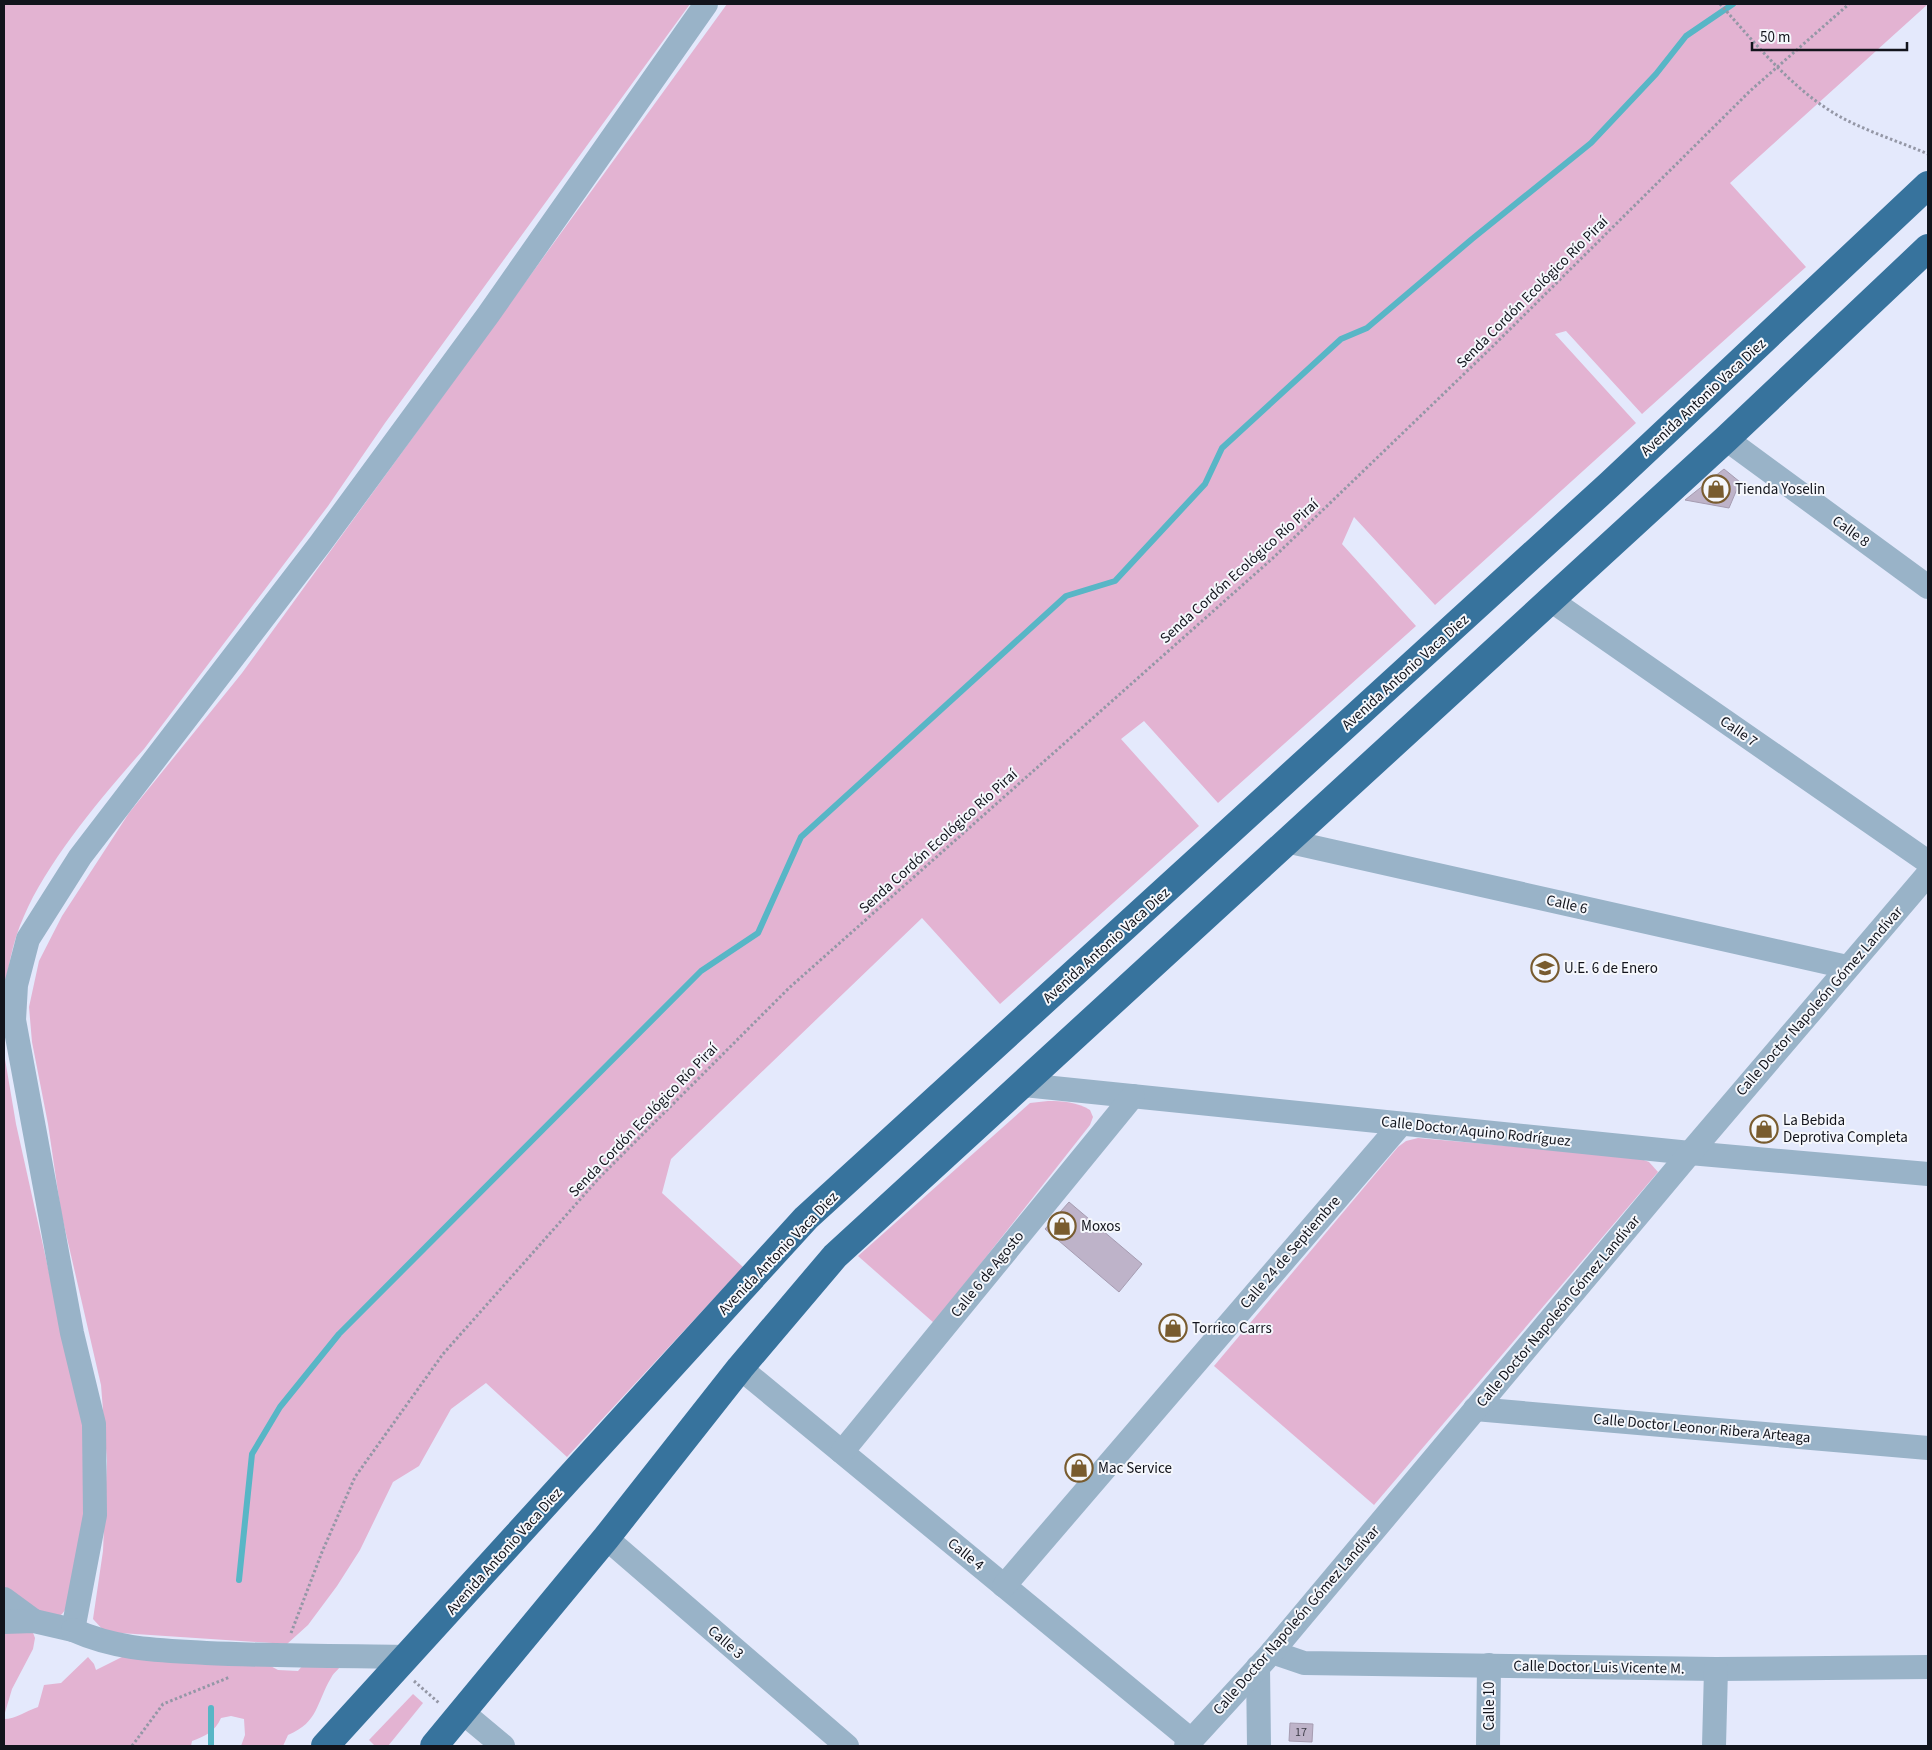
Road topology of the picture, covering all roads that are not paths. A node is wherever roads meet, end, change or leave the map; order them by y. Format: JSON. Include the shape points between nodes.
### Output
{"nodes":[{"id":1,"x":706,"y":4,"type":"edge"},
{"id":2,"x":1928,"y":185,"type":"edge"},
{"id":3,"x":1928,"y":248,"type":"edge"},
{"id":4,"x":1726,"y":439,"type":"junction"},
{"id":5,"x":1610,"y":485,"type":"junction"},
{"id":6,"x":1928,"y":587,"type":"edge"},
{"id":7,"x":1549,"y":600,"type":"junction"},
{"id":8,"x":1286,"y":841,"type":"junction"},
{"id":9,"x":1928,"y":862,"type":"edge"},
{"id":10,"x":1928,"y":874,"type":"edge"},
{"id":11,"x":1848,"y":967,"type":"junction"},
{"id":12,"x":1024,"y":1085,"type":"junction"},
{"id":13,"x":1133,"y":1096,"type":"junction"},
{"id":14,"x":1401,"y":1124,"type":"junction"},
{"id":15,"x":1690,"y":1153,"type":"junction"},
{"id":16,"x":1928,"y":1174,"type":"edge"},
{"id":17,"x":740,"y":1368,"type":"junction"},
{"id":18,"x":1475,"y":1409,"type":"junction"},
{"id":19,"x":1928,"y":1448,"type":"edge"},
{"id":20,"x":842,"y":1452,"type":"junction"},
{"id":21,"x":606,"y":1538,"type":"junction"},
{"id":22,"x":1004,"y":1586,"type":"junction"},
{"id":23,"x":4,"y":1599,"type":"edge"},
{"id":24,"x":34,"y":1621,"type":"junction"},
{"id":25,"x":4,"y":1622,"type":"edge"},
{"id":26,"x":73,"y":1630,"type":"junction"},
{"id":27,"x":1265,"y":1660,"type":"junction"},
{"id":28,"x":403,"y":1662,"type":"junction"},
{"id":29,"x":1489,"y":1665,"type":"junction"},
{"id":30,"x":1928,"y":1667,"type":"edge"},
{"id":31,"x":1716,"y":1669,"type":"junction"},
{"id":32,"x":458,"y":1714,"type":"junction"},
{"id":33,"x":1189,"y":1743,"type":"edge"},
{"id":34,"x":325,"y":1746,"type":"edge"},
{"id":35,"x":434,"y":1746,"type":"edge"},
{"id":36,"x":503,"y":1746,"type":"edge"},
{"id":37,"x":847,"y":1746,"type":"edge"},
{"id":38,"x":1259,"y":1746,"type":"edge"},
{"id":39,"x":1488,"y":1746,"type":"edge"},
{"id":40,"x":1714,"y":1746,"type":"edge"}],
"edges":[{"from":1,"to":26,"type":"street","via":[[488,315],[320,544],[80,857],[28,939],[16,985],[14,1020],[72,1333],[94,1424],[94,1515]]},
{"from":2,"to":5,"type":"highway","name":"Avenida Antonio Vaca Diez"},
{"from":3,"to":4,"type":"highway"},
{"from":4,"to":6,"type":"street","name":"Calle 8"},
{"from":4,"to":7,"type":"highway"},
{"from":5,"to":7,"type":"highway","via":[[1602,506],[1532,572],[1532,585]]},
{"from":5,"to":28,"type":"highway","name":"Avenida Antonio Vaca Diez","via":[[806,1218]]},
{"from":7,"to":8,"type":"highway"},
{"from":7,"to":9,"type":"street","name":"Calle 7"},
{"from":8,"to":11,"type":"street","name":"Calle 6"},
{"from":8,"to":12,"type":"highway"},
{"from":10,"to":11,"type":"street","name":"Calle Doctor Napoleón Gómez Landívar"},
{"from":11,"to":15,"type":"street","name":"Calle Doctor Napoleón Gómez Landívar"},
{"from":12,"to":13,"type":"street","name":"Calle Doctor Aquino Rodríguez"},
{"from":12,"to":17,"type":"highway","via":[[835,1256]]},
{"from":13,"to":14,"type":"street","name":"Calle Doctor Aquino Rodríguez"},
{"from":13,"to":20,"type":"street","name":"Calle 6 de Agosto"},
{"from":14,"to":15,"type":"street","name":"Calle Doctor Aquino Rodríguez"},
{"from":14,"to":22,"type":"street","name":"Calle 24 de Septiembre"},
{"from":15,"to":16,"type":"street","name":"Calle Doctor Aquino Rodríguez"},
{"from":15,"to":18,"type":"street","name":"Calle Doctor Napoleón Gómez Landívar"},
{"from":17,"to":20,"type":"street","name":"Calle 4"},
{"from":17,"to":21,"type":"highway"},
{"from":18,"to":19,"type":"street","name":"Calle Doctor Leonor Ribera Arteaga"},
{"from":18,"to":27,"type":"street","name":"Calle Doctor Napoleón Gómez Landívar"},
{"from":20,"to":22,"type":"street","name":"Calle 4"},
{"from":21,"to":32,"type":"highway"},
{"from":21,"to":37,"type":"street","name":"Calle 3"},
{"from":22,"to":33,"type":"street","name":"Calle 4"},
{"from":23,"to":24,"type":"street"},
{"from":24,"to":25,"type":"street"},
{"from":24,"to":26,"type":"street"},
{"from":26,"to":28,"type":"street","via":[[99,1642],[138,1649]]},
{"from":27,"to":29,"type":"street","name":"Calle Doctor Luis Vicente M."},
{"from":27,"to":33,"type":"street","name":"Calle Doctor Napoleón Gómez Landívar"},
{"from":27,"to":38,"type":"street"},
{"from":28,"to":34,"type":"highway","name":"Avenida Antonio Vaca Diez"},
{"from":29,"to":31,"type":"street","name":"Calle Doctor Luis Vicente M."},
{"from":29,"to":39,"type":"street","name":"Calle 10"},
{"from":30,"to":31,"type":"street","name":"Calle Doctor Luis Vicente M."},
{"from":31,"to":40,"type":"street"},
{"from":32,"to":35,"type":"highway"},
{"from":32,"to":36,"type":"street"}]}
